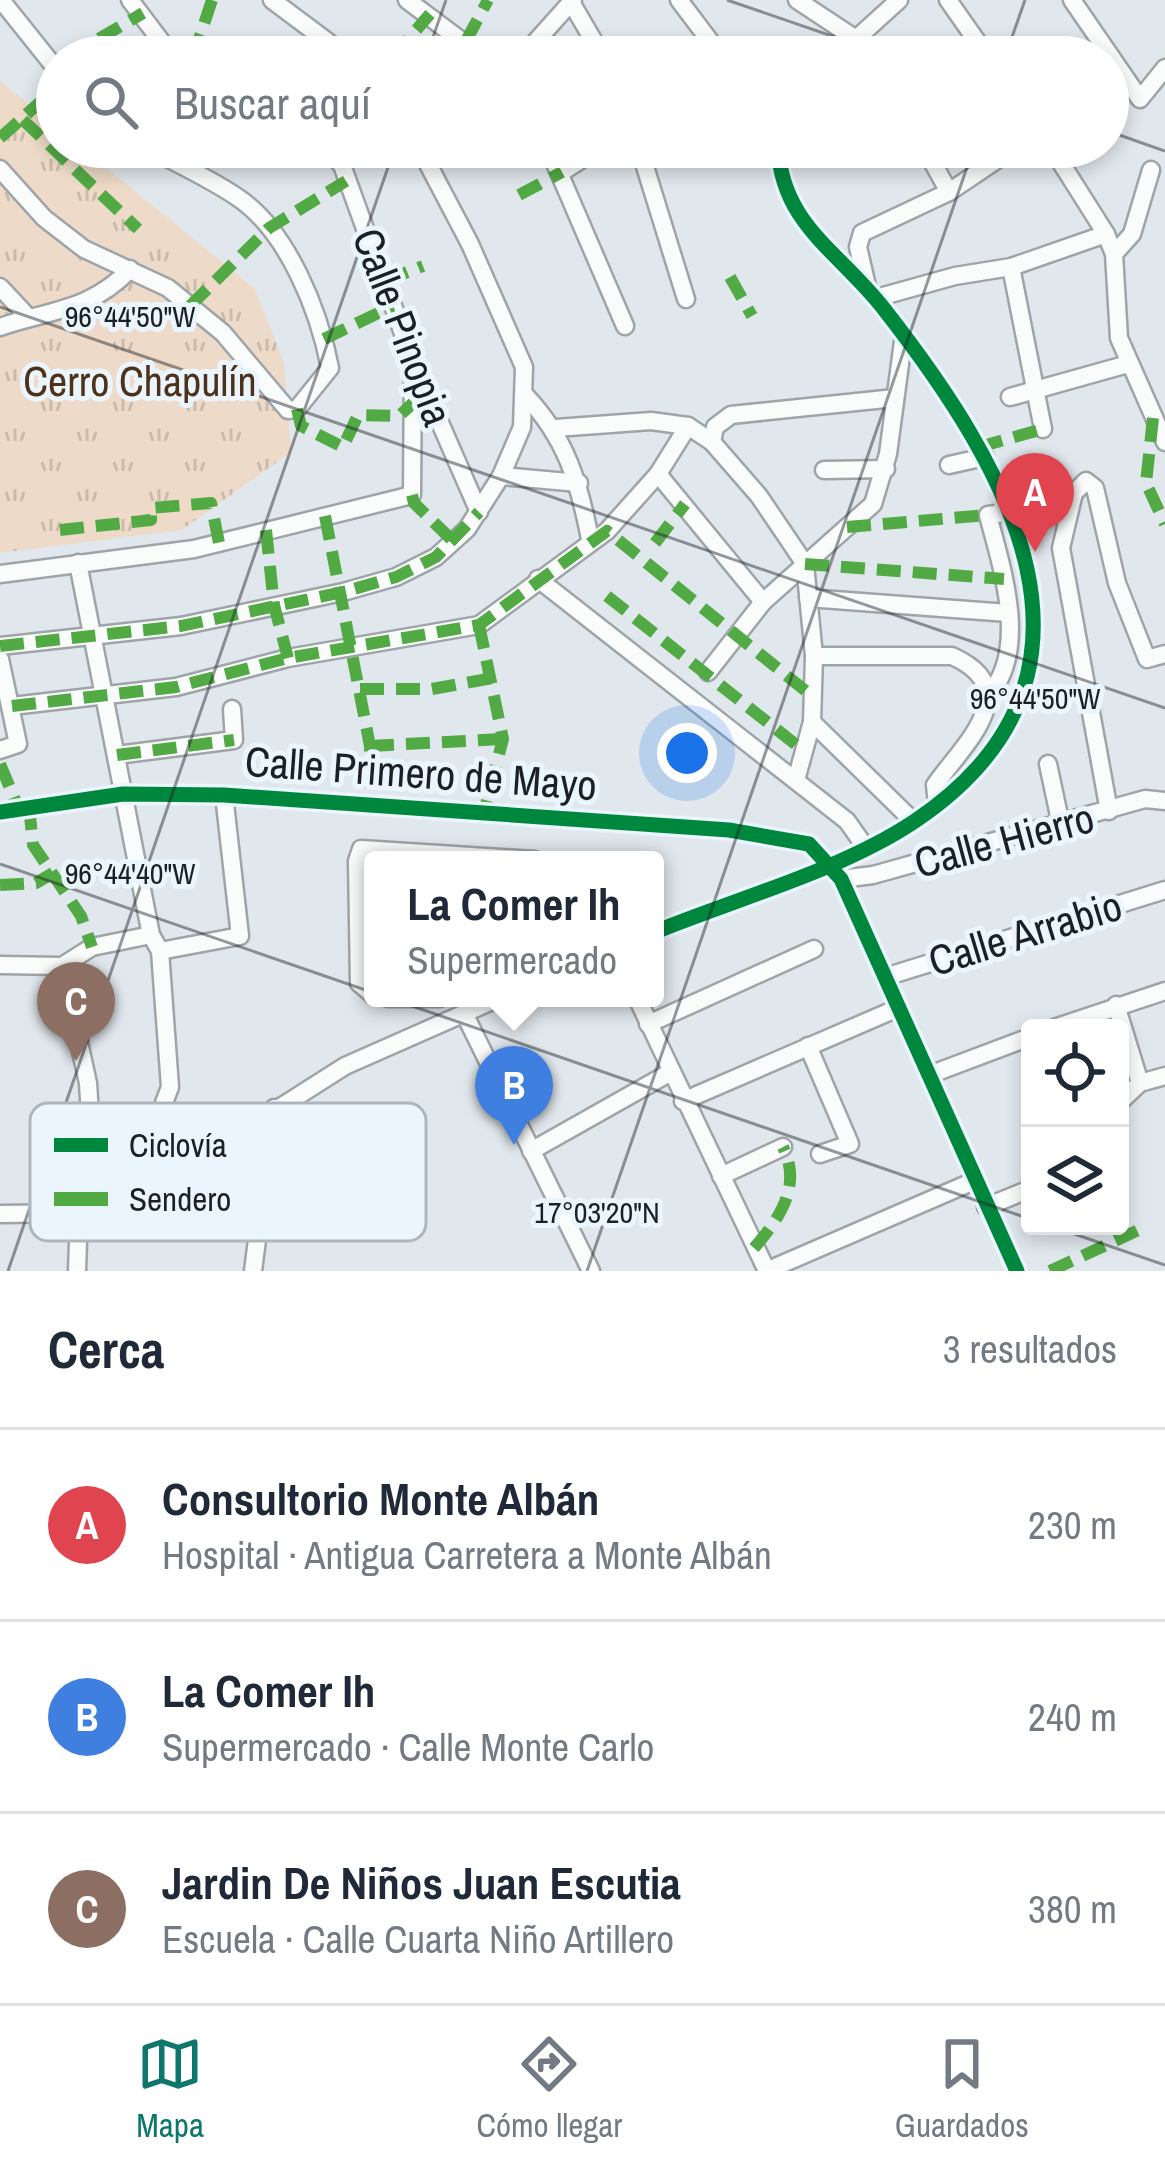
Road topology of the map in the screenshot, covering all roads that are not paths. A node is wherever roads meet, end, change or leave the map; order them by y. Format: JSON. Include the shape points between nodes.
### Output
{"nodes":[{"id":1,"x":1,"y":0,"type":"edge"},
{"id":2,"x":130,"y":0,"type":"edge"},
{"id":3,"x":272,"y":0,"type":"edge"},
{"id":4,"x":407,"y":0,"type":"edge"},
{"id":5,"x":679,"y":0,"type":"edge"},
{"id":6,"x":796,"y":0,"type":"edge"},
{"id":7,"x":899,"y":0,"type":"edge"},
{"id":8,"x":948,"y":0,"type":"edge"},
{"id":9,"x":1072,"y":0,"type":"edge"},
{"id":10,"x":572,"y":1,"type":"edge"},
{"id":11,"x":157,"y":36,"type":"edge"},
{"id":12,"x":320,"y":36,"type":"edge"},
{"id":13,"x":455,"y":36,"type":"edge"},
{"id":14,"x":541,"y":36,"type":"edge"},
{"id":15,"x":591,"y":36,"type":"edge"},
{"id":16,"x":706,"y":36,"type":"edge"},
{"id":17,"x":851,"y":36,"type":"edge"},
{"id":18,"x":859,"y":36,"type":"edge"},
{"id":19,"x":973,"y":36,"type":"edge"},
{"id":20,"x":1097,"y":36,"type":"edge"},
{"id":21,"x":36,"y":44,"type":"edge"},
{"id":22,"x":1165,"y":68,"type":"edge"},
{"id":23,"x":1129,"y":83,"type":"edge"},
{"id":24,"x":185,"y":168,"type":"edge"},
{"id":25,"x":342,"y":168,"type":"edge"},
{"id":26,"x":430,"y":168,"type":"edge"},
{"id":27,"x":560,"y":168,"type":"edge"},
{"id":28,"x":568,"y":168,"type":"edge"},
{"id":29,"x":645,"y":168,"type":"edge"},
{"id":30,"x":780,"y":168,"type":"edge"},
{"id":31,"x":936,"y":168,"type":"edge"},
{"id":32,"x":985,"y":168,"type":"edge"},
{"id":33,"x":1064,"y":168,"type":"edge"},
{"id":34,"x":0,"y":169,"type":"edge"},
{"id":35,"x":1151,"y":170,"type":"dead end"},
{"id":36,"x":562,"y":172,"type":"junction"},
{"id":37,"x":950,"y":192,"type":"junction"},
{"id":38,"x":1106,"y":234,"type":"junction"},
{"id":39,"x":1114,"y":254,"type":"junction"},
{"id":40,"x":1011,"y":267,"type":"junction"},
{"id":41,"x":130,"y":269,"type":"junction"},
{"id":42,"x":0,"y":287,"type":"edge"},
{"id":43,"x":872,"y":292,"type":"junction"},
{"id":44,"x":686,"y":299,"type":"dead end"},
{"id":45,"x":28,"y":317,"type":"junction"},
{"id":46,"x":0,"y":326,"type":"edge"},
{"id":47,"x":625,"y":326,"type":"dead end"},
{"id":48,"x":904,"y":334,"type":"junction"},
{"id":49,"x":1128,"y":364,"type":"junction"},
{"id":50,"x":1035,"y":394,"type":"junction"},
{"id":51,"x":525,"y":395,"type":"junction"},
{"id":52,"x":895,"y":398,"type":"junction"},
{"id":53,"x":1010,"y":398,"type":"dead end"},
{"id":54,"x":421,"y":401,"type":"junction"},
{"id":55,"x":688,"y":426,"type":"junction"},
{"id":56,"x":556,"y":428,"type":"junction"},
{"id":57,"x":1042,"y":429,"type":"dead end"},
{"id":58,"x":712,"y":442,"type":"junction"},
{"id":59,"x":1165,"y":442,"type":"edge"},
{"id":60,"x":985,"y":457,"type":"junction"},
{"id":61,"x":949,"y":465,"type":"dead end"},
{"id":62,"x":886,"y":469,"type":"junction"},
{"id":63,"x":824,"y":470,"type":"dead end"},
{"id":64,"x":658,"y":474,"type":"junction"},
{"id":65,"x":502,"y":476,"type":"junction"},
{"id":66,"x":579,"y":482,"type":"junction"},
{"id":67,"x":479,"y":512,"type":"junction"},
{"id":68,"x":1012,"y":512,"type":"junction"},
{"id":69,"x":590,"y":539,"type":"junction"},
{"id":70,"x":78,"y":563,"type":"junction"},
{"id":71,"x":805,"y":564,"type":"junction"},
{"id":72,"x":0,"y":574,"type":"edge"},
{"id":73,"x":538,"y":579,"type":"junction"},
{"id":74,"x":808,"y":598,"type":"junction"},
{"id":75,"x":763,"y":602,"type":"junction"},
{"id":76,"x":1008,"y":613,"type":"junction"},
{"id":77,"x":93,"y":639,"type":"junction"},
{"id":78,"x":0,"y":646,"type":"edge"},
{"id":79,"x":1165,"y":654,"type":"edge"},
{"id":80,"x":814,"y":656,"type":"junction"},
{"id":81,"x":0,"y":659,"type":"edge"},
{"id":82,"x":708,"y":672,"type":"dead end"},
{"id":83,"x":106,"y":696,"type":"junction"},
{"id":84,"x":987,"y":697,"type":"junction"},
{"id":85,"x":12,"y":706,"type":"junction"},
{"id":86,"x":232,"y":709,"type":"dead end"},
{"id":87,"x":812,"y":722,"type":"junction"},
{"id":88,"x":0,"y":750,"type":"edge"},
{"id":89,"x":117,"y":755,"type":"junction"},
{"id":90,"x":1048,"y":764,"type":"dead end"},
{"id":91,"x":796,"y":780,"type":"junction"},
{"id":92,"x":124,"y":794,"type":"junction"},
{"id":93,"x":224,"y":795,"type":"junction"},
{"id":94,"x":1165,"y":801,"type":"edge"},
{"id":95,"x":938,"y":804,"type":"junction"},
{"id":96,"x":0,"y":812,"type":"edge"},
{"id":97,"x":1109,"y":812,"type":"junction"},
{"id":98,"x":914,"y":822,"type":"junction"},
{"id":99,"x":1061,"y":826,"type":"junction"},
{"id":100,"x":866,"y":848,"type":"junction"},
{"id":101,"x":393,"y":851,"type":"edge"},
{"id":102,"x":830,"y":862,"type":"junction"},
{"id":103,"x":842,"y":879,"type":"junction"},
{"id":104,"x":1165,"y":890,"type":"edge"},
{"id":105,"x":364,"y":903,"type":"edge"},
{"id":106,"x":664,"y":928,"type":"edge"},
{"id":107,"x":364,"y":931,"type":"edge"},
{"id":108,"x":156,"y":943,"type":"junction"},
{"id":109,"x":810,"y":951,"type":"dead end"},
{"id":110,"x":0,"y":965,"type":"edge"},
{"id":111,"x":62,"y":966,"type":"junction"},
{"id":112,"x":885,"y":977,"type":"junction"},
{"id":113,"x":364,"y":987,"type":"edge"},
{"id":114,"x":1165,"y":991,"type":"edge"},
{"id":115,"x":1116,"y":1005,"type":"junction"},
{"id":116,"x":476,"y":1007,"type":"edge"},
{"id":117,"x":641,"y":1007,"type":"edge"},
{"id":118,"x":898,"y":1008,"type":"junction"},
{"id":119,"x":464,"y":1012,"type":"junction"},
{"id":120,"x":1078,"y":1019,"type":"edge"},
{"id":121,"x":648,"y":1024,"type":"junction"},
{"id":122,"x":1021,"y":1040,"type":"edge"},
{"id":123,"x":808,"y":1046,"type":"junction"},
{"id":124,"x":671,"y":1072,"type":"junction"},
{"id":125,"x":929,"y":1076,"type":"junction"},
{"id":126,"x":1165,"y":1076,"type":"edge"},
{"id":127,"x":1140,"y":1083,"type":"junction"},
{"id":128,"x":1129,"y":1093,"type":"edge"},
{"id":129,"x":682,"y":1101,"type":"junction"},
{"id":130,"x":89,"y":1103,"type":"edge"},
{"id":131,"x":164,"y":1103,"type":"edge"},
{"id":132,"x":282,"y":1103,"type":"edge"},
{"id":133,"x":782,"y":1147,"type":"dead end"},
{"id":134,"x":532,"y":1150,"type":"junction"},
{"id":135,"x":820,"y":1154,"type":"dead end"},
{"id":136,"x":721,"y":1176,"type":"junction"},
{"id":137,"x":974,"y":1181,"type":"junction"},
{"id":138,"x":1021,"y":1193,"type":"edge"},
{"id":139,"x":986,"y":1208,"type":"junction"},
{"id":140,"x":0,"y":1214,"type":"edge"},
{"id":141,"x":30,"y":1214,"type":"edge"},
{"id":142,"x":78,"y":1241,"type":"edge"},
{"id":143,"x":257,"y":1241,"type":"edge"},
{"id":144,"x":77,"y":1271,"type":"edge"},
{"id":145,"x":253,"y":1271,"type":"edge"},
{"id":146,"x":591,"y":1271,"type":"edge"},
{"id":147,"x":766,"y":1271,"type":"edge"},
{"id":148,"x":1017,"y":1271,"type":"edge"}],
"edges":[{"from":1,"to":21,"type":"street"},
{"from":2,"to":11,"type":"street"},
{"from":3,"to":12,"type":"street"},
{"from":4,"to":13,"type":"street"},
{"from":5,"to":16,"type":"street"},
{"from":6,"to":17,"type":"street"},
{"from":7,"to":18,"type":"street"},
{"from":8,"to":19,"type":"street"},
{"from":9,"to":20,"type":"street"},
{"from":10,"to":14,"type":"street"},
{"from":10,"to":15,"type":"street"},
{"from":22,"to":23,"type":"street","via":[[1140,99]]},
{"from":24,"to":41,"type":"street","via":[[240,198],[269,228],[321,322],[330,368],[309,400],[288,410],[223,333]]},
{"from":25,"to":54,"type":"street","name":"Calle Pinopia"},
{"from":26,"to":51,"type":"street","via":[[516,340]]},
{"from":27,"to":36,"type":"street"},
{"from":28,"to":36,"type":"street"},
{"from":29,"to":44,"type":"street"},
{"from":30,"to":43,"type":"street","via":[[794,208]]},
{"from":31,"to":37,"type":"street"},
{"from":32,"to":37,"type":"street"},
{"from":33,"to":38,"type":"street"},
{"from":34,"to":41,"type":"street","via":[[84,249]]},
{"from":35,"to":39,"type":"street","via":[[1132,234]]},
{"from":36,"to":47,"type":"street"},
{"from":37,"to":43,"type":"street","via":[[862,233],[858,247]]},
{"from":38,"to":39,"type":"street"},
{"from":38,"to":40,"type":"street"},
{"from":39,"to":49,"type":"street","via":[[1115,321]]},
{"from":40,"to":43,"type":"street"},
{"from":40,"to":50,"type":"street"},
{"from":41,"to":45,"type":"street","via":[[110,291],[70,312]]},
{"from":42,"to":45,"type":"street"},
{"from":43,"to":48,"type":"street"},
{"from":45,"to":46,"type":"street"},
{"from":48,"to":52,"type":"street"},
{"from":48,"to":60,"type":"street"},
{"from":49,"to":50,"type":"street"},
{"from":49,"to":59,"type":"street"},
{"from":50,"to":53,"type":"street"},
{"from":50,"to":57,"type":"street"},
{"from":51,"to":56,"type":"street"},
{"from":51,"to":65,"type":"street"},
{"from":52,"to":58,"type":"street","via":[[731,416],[715,427]]},
{"from":52,"to":62,"type":"street"},
{"from":54,"to":67,"type":"street","name":"Calle Pinopia"},
{"from":54,"to":70,"type":"street","via":[[412,495],[194,549]]},
{"from":55,"to":56,"type":"street"},
{"from":55,"to":58,"type":"street"},
{"from":55,"to":64,"type":"street"},
{"from":56,"to":66,"type":"street"},
{"from":58,"to":71,"type":"street"},
{"from":60,"to":61,"type":"street"},
{"from":60,"to":68,"type":"street"},
{"from":62,"to":63,"type":"street"},
{"from":62,"to":71,"type":"street","via":[[873,504]]},
{"from":64,"to":69,"type":"street"},
{"from":64,"to":75,"type":"street"},
{"from":65,"to":66,"type":"street"},
{"from":65,"to":67,"type":"street"},
{"from":66,"to":69,"type":"street"},
{"from":67,"to":77,"type":"street","via":[[455,543],[396,577]]},
{"from":68,"to":76,"type":"street","via":[[988,515]]},
{"from":68,"to":95,"type":"street","via":[[1031,570],[1023,691],[998,741]]},
{"from":69,"to":73,"type":"street"},
{"from":70,"to":72,"type":"street"},
{"from":70,"to":77,"type":"street"},
{"from":71,"to":74,"type":"street"},
{"from":71,"to":75,"type":"street"},
{"from":73,"to":83,"type":"street","via":[[464,630]]},
{"from":73,"to":91,"type":"street"},
{"from":74,"to":76,"type":"street"},
{"from":74,"to":80,"type":"street"},
{"from":75,"to":82,"type":"street"},
{"from":76,"to":84,"type":"street","via":[[1000,682]]},
{"from":77,"to":78,"type":"street"},
{"from":77,"to":83,"type":"street"},
{"from":79,"to":97,"type":"street","via":[[1147,659],[1117,583],[1095,488],[1086,482],[1074,493],[1061,548]]},
{"from":80,"to":84,"type":"street","via":[[952,656],[969,663]]},
{"from":80,"to":87,"type":"street"},
{"from":81,"to":85,"type":"street"},
{"from":83,"to":85,"type":"street"},
{"from":83,"to":89,"type":"street"},
{"from":84,"to":95,"type":"street","via":[[980,727],[935,785]]},
{"from":85,"to":88,"type":"street","via":[[18,744]]},
{"from":86,"to":89,"type":"street","via":[[234,740]]},
{"from":87,"to":91,"type":"street"},
{"from":87,"to":98,"type":"street"},
{"from":89,"to":92,"type":"street"},
{"from":90,"to":99,"type":"street"},
{"from":91,"to":100,"type":"street","via":[[847,820]]},
{"from":92,"to":93,"type":"street","name":"Calle Primero de Mayo"},
{"from":92,"to":96,"type":"street","name":"Calle Primero de Mayo"},
{"from":92,"to":108,"type":"street"},
{"from":93,"to":102,"type":"street","name":"Calle Primero de Mayo","via":[[790,836]]},
{"from":93,"to":108,"type":"street","via":[[240,936]]},
{"from":94,"to":97,"type":"street","name":"Calle Hierro"},
{"from":95,"to":98,"type":"street"},
{"from":97,"to":99,"type":"street","name":"Calle Hierro"},
{"from":98,"to":100,"type":"street"},
{"from":99,"to":103,"type":"street","name":"Calle Hierro"},
{"from":100,"to":102,"type":"street"},
{"from":101,"to":105,"type":"street","via":[[361,849]]},
{"from":102,"to":103,"type":"street"},
{"from":102,"to":106,"type":"street"},
{"from":103,"to":112,"type":"street"},
{"from":104,"to":112,"type":"street","name":"Calle Arrabio"},
{"from":107,"to":113,"type":"street"},
{"from":108,"to":111,"type":"street","via":[[92,947]]},
{"from":108,"to":131,"type":"street","via":[[170,1087]]},
{"from":109,"to":121,"type":"street"},
{"from":110,"to":111,"type":"street"},
{"from":111,"to":130,"type":"street"},
{"from":112,"to":118,"type":"street"},
{"from":114,"to":115,"type":"street"},
{"from":115,"to":120,"type":"street"},
{"from":115,"to":127,"type":"street"},
{"from":116,"to":119,"type":"street"},
{"from":117,"to":121,"type":"street"},
{"from":118,"to":123,"type":"street"},
{"from":118,"to":125,"type":"street"},
{"from":119,"to":132,"type":"street"},
{"from":119,"to":134,"type":"street"},
{"from":121,"to":124,"type":"street"},
{"from":122,"to":125,"type":"street"},
{"from":123,"to":129,"type":"street"},
{"from":123,"to":135,"type":"street","via":[[850,1144]]},
{"from":124,"to":129,"type":"street"},
{"from":124,"to":134,"type":"street"},
{"from":125,"to":137,"type":"street"},
{"from":126,"to":127,"type":"street"},
{"from":127,"to":128,"type":"street"},
{"from":129,"to":136,"type":"street"},
{"from":133,"to":136,"type":"street"},
{"from":134,"to":146,"type":"street"},
{"from":136,"to":147,"type":"street"},
{"from":137,"to":139,"type":"street"},
{"from":137,"to":147,"type":"street"},
{"from":138,"to":139,"type":"street"},
{"from":139,"to":148,"type":"street"},
{"from":140,"to":141,"type":"street"},
{"from":142,"to":144,"type":"street"},
{"from":143,"to":145,"type":"street"}]}
